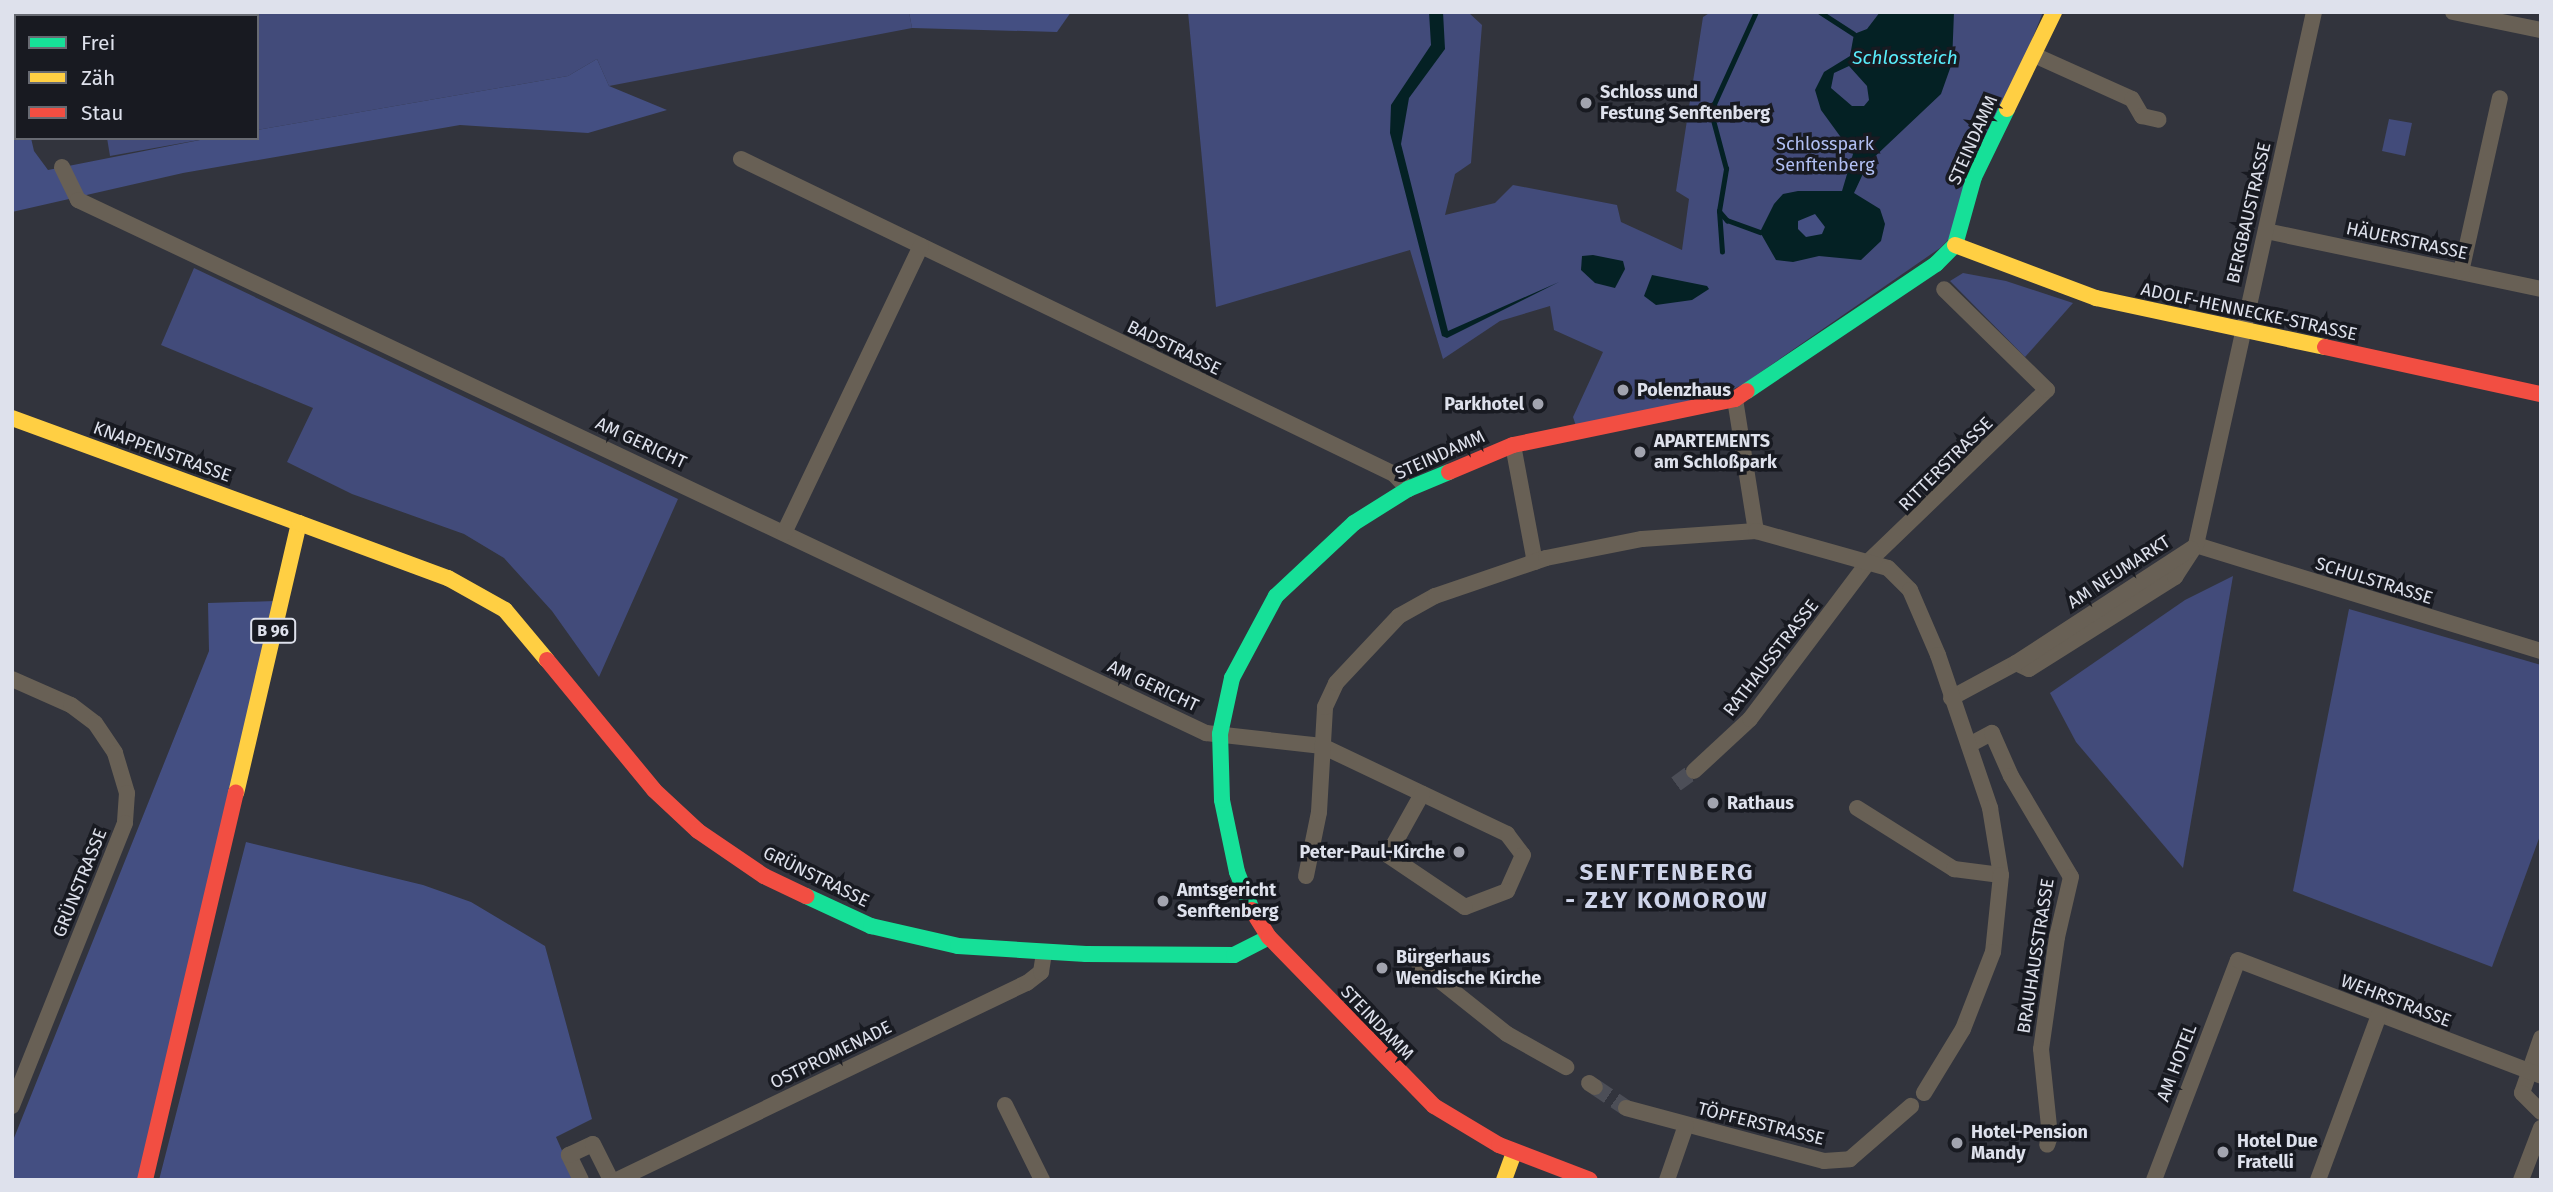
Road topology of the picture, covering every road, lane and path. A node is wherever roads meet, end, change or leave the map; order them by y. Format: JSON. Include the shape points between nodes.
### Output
{"nodes":[{"id":1,"x":2054,"y":12,"type":"edge"},
{"id":2,"x":2314,"y":12,"type":"edge"},
{"id":3,"x":2453,"y":12,"type":"edge"},
{"id":4,"x":2541,"y":30,"type":"edge"},
{"id":5,"x":2034,"y":55,"type":"junction"},
{"id":6,"x":2500,"y":98,"type":"dead end"},
{"id":7,"x":2159,"y":120,"type":"dead end"},
{"id":8,"x":741,"y":159,"type":"dead end"},
{"id":9,"x":62,"y":167,"type":"dead end"},
{"id":10,"x":2266,"y":231,"type":"junction"},
{"id":11,"x":1955,"y":245,"type":"junction"},
{"id":12,"x":920,"y":246,"type":"junction"},
{"id":13,"x":2461,"y":272,"type":"junction"},
{"id":14,"x":1944,"y":289,"type":"dead end"},
{"id":15,"x":2541,"y":289,"type":"edge"},
{"id":16,"x":2242,"y":330,"type":"junction"},
{"id":17,"x":2541,"y":394,"type":"edge"},
{"id":18,"x":1735,"y":399,"type":"junction"},
{"id":19,"x":12,"y":418,"type":"edge"},
{"id":20,"x":1513,"y":445,"type":"junction"},
{"id":21,"x":1408,"y":488,"type":"junction"},
{"id":22,"x":299,"y":523,"type":"junction"},
{"id":23,"x":1756,"y":531,"type":"junction"},
{"id":24,"x":784,"y":533,"type":"junction"},
{"id":25,"x":2196,"y":545,"type":"junction"},
{"id":26,"x":1869,"y":561,"type":"junction"},
{"id":27,"x":1535,"y":562,"type":"junction"},
{"id":28,"x":2541,"y":651,"type":"edge"},
{"id":29,"x":12,"y":679,"type":"edge"},
{"id":30,"x":1951,"y":698,"type":"junction"},
{"id":31,"x":1220,"y":734,"type":"junction"},
{"id":32,"x":1969,"y":745,"type":"junction"},
{"id":33,"x":1322,"y":746,"type":"junction"},
{"id":34,"x":1694,"y":771,"type":"tunnel mouth"},
{"id":35,"x":1422,"y":794,"type":"junction"},
{"id":36,"x":1857,"y":808,"type":"dead end"},
{"id":37,"x":2001,"y":875,"type":"junction"},
{"id":38,"x":1306,"y":876,"type":"dead end"},
{"id":39,"x":1269,"y":937,"type":"junction"},
{"id":40,"x":1044,"y":952,"type":"junction"},
{"id":41,"x":2238,"y":960,"type":"joint"},
{"id":42,"x":1419,"y":964,"type":"dead end"},
{"id":43,"x":2379,"y":1015,"type":"junction"},
{"id":44,"x":2541,"y":1038,"type":"edge"},
{"id":45,"x":1566,"y":1067,"type":"dead end"},
{"id":46,"x":2535,"y":1074,"type":"edge"},
{"id":47,"x":1924,"y":1093,"type":"dead end"},
{"id":48,"x":1005,"y":1105,"type":"dead end"},
{"id":49,"x":12,"y":1106,"type":"edge"},
{"id":50,"x":1911,"y":1106,"type":"dead end"},
{"id":51,"x":1626,"y":1108,"type":"tunnel mouth"},
{"id":52,"x":2541,"y":1112,"type":"edge"},
{"id":53,"x":1686,"y":1125,"type":"junction"},
{"id":54,"x":2541,"y":1128,"type":"edge"},
{"id":55,"x":2047,"y":1145,"type":"dead end"},
{"id":56,"x":1514,"y":1152,"type":"junction"},
{"id":57,"x":145,"y":1180,"type":"edge"},
{"id":58,"x":581,"y":1180,"type":"edge"},
{"id":59,"x":611,"y":1180,"type":"edge"},
{"id":60,"x":617,"y":1180,"type":"edge"},
{"id":61,"x":1042,"y":1180,"type":"edge"},
{"id":62,"x":1504,"y":1180,"type":"edge"},
{"id":63,"x":1590,"y":1180,"type":"edge"},
{"id":64,"x":1667,"y":1180,"type":"edge"},
{"id":65,"x":2154,"y":1180,"type":"edge"},
{"id":66,"x":2318,"y":1180,"type":"edge"},
{"id":67,"x":2521,"y":1180,"type":"edge"}],
"edges":[{"from":1,"to":5,"type":"main road","name":"STEINDAMM"},
{"from":2,"to":10,"type":"street","name":"BERGBAUSTRASSE"},
{"from":3,"to":4,"type":"street"},
{"from":5,"to":7,"type":"street","via":[[2132,99],[2141,116]]},
{"from":5,"to":11,"type":"main road","name":"STEINDAMM","via":[[1973,177]]},
{"from":6,"to":13,"type":"street"},
{"from":8,"to":12,"type":"street","name":"BADSTRASSE"},
{"from":9,"to":24,"type":"street","name":"AM GERICHT","via":[[78,200]]},
{"from":10,"to":13,"type":"street","name":"HÄUERSTRASSE"},
{"from":10,"to":16,"type":"street","name":"BERGBAUSTRASSE"},
{"from":11,"to":16,"type":"main road","name":"ADOLF-HENNECKE-STRASSE","via":[[2095,298]]},
{"from":11,"to":18,"type":"main road","name":"STEINDAMM","via":[[1926,271]]},
{"from":12,"to":21,"type":"street","name":"BADSTRASSE","via":[[1394,474]]},
{"from":12,"to":24,"type":"street"},
{"from":13,"to":15,"type":"street","name":"HÄUERSTRASSE"},
{"from":14,"to":26,"type":"street","name":"RITTERSTRASSE","via":[[2047,390]]},
{"from":16,"to":17,"type":"main road","name":"ADOLF-HENNECKE-STRASSE"},
{"from":16,"to":25,"type":"street","name":"BERGBAUSTRASSE"},
{"from":18,"to":20,"type":"main road","name":"STEINDAMM"},
{"from":18,"to":23,"type":"street"},
{"from":19,"to":22,"type":"main road","name":"KNAPPENSTRASSE"},
{"from":20,"to":21,"type":"main road","name":"STEINDAMM"},
{"from":20,"to":27,"type":"street"},
{"from":21,"to":31,"type":"main road","name":"STEINDAMM","via":[[1354,523],[1276,596],[1232,678]]},
{"from":22,"to":40,"type":"main road","name":"GRÜNSTRASSE","via":[[449,578],[505,610],[654,790],[698,831],[764,876],[901,936],[958,946]]},
{"from":22,"to":57,"type":"main road","number":"B 96"},
{"from":23,"to":26,"type":"street"},
{"from":23,"to":27,"type":"street","via":[[1642,539]]},
{"from":24,"to":31,"type":"street","name":"AM GERICHT","via":[[1206,733]]},
{"from":25,"to":28,"type":"street","name":"SCHULSTRASSE"},
{"from":25,"to":30,"type":"street","name":"AM NEUMARKT","via":[[2175,577],[2029,669],[2017,663]]},
{"from":26,"to":30,"type":"street","via":[[1895,572],[1910,590]]},
{"from":26,"to":34,"type":"street","name":"RATHAUSSTRASSE","via":[[1717,759]]},
{"from":27,"to":33,"type":"street","via":[[1481,579],[1399,616],[1366,648],[1331,695]]},
{"from":29,"to":49,"type":"street","name":"GRÜNSTRASSE","via":[[71,705],[95,723],[115,753],[127,793],[125,823]]},
{"from":30,"to":32,"type":"street"},
{"from":31,"to":33,"type":"street","name":"AM GERICHT"},
{"from":31,"to":39,"type":"main road","name":"STEINDAMM","via":[[1222,800],[1237,872],[1248,904]]},
{"from":32,"to":37,"type":"street","via":[[1990,808]]},
{"from":32,"to":55,"type":"street","name":"BRAUHAUSSTRASSE","via":[[1992,733],[2011,776],[2071,877],[2041,1049],[2050,1136]]},
{"from":33,"to":35,"type":"street","name":"AM GERICHT"},
{"from":33,"to":38,"type":"street","via":[[1319,812]]},
{"from":35,"to":35,"type":"street","name":"AM GERICHT","via":[[1388,855],[1465,907],[1507,891],[1523,855],[1507,834]]},
{"from":36,"to":37,"type":"street","via":[[1954,869]]},
{"from":37,"to":47,"type":"street","via":[[1993,952],[1963,1028]]},
{"from":39,"to":40,"type":"main road","name":"GRÜNSTRASSE","via":[[1234,955]]},
{"from":39,"to":56,"type":"main road","name":"STEINDAMM","via":[[1415,1090],[1459,1124]]},
{"from":40,"to":60,"type":"street","name":"OSTPROMENADE","via":[[1041,972],[1027,983]]},
{"from":41,"to":43,"type":"street","name":"WEHRSTRASSE"},
{"from":41,"to":65,"type":"street","name":"AM HOTEL"},
{"from":42,"to":45,"type":"street","via":[[1507,1034]]},
{"from":43,"to":46,"type":"street","name":"WEHRSTRASSE"},
{"from":43,"to":66,"type":"street"},
{"from":44,"to":46,"type":"street"},
{"from":46,"to":52,"type":"street","via":[[2522,1093]]},
{"from":48,"to":61,"type":"street"},
{"from":50,"to":53,"type":"street","name":"TÖPFERSTRASSE","via":[[1850,1159],[1824,1161]]},
{"from":51,"to":53,"type":"street","name":"TÖPFERSTRASSE"},
{"from":53,"to":64,"type":"street"},
{"from":54,"to":67,"type":"street"},
{"from":56,"to":62,"type":"main road"},
{"from":56,"to":63,"type":"main road","name":"STEINDAMM"},
{"from":58,"to":59,"type":"street","via":[[569,1156],[593,1144]]}]}
